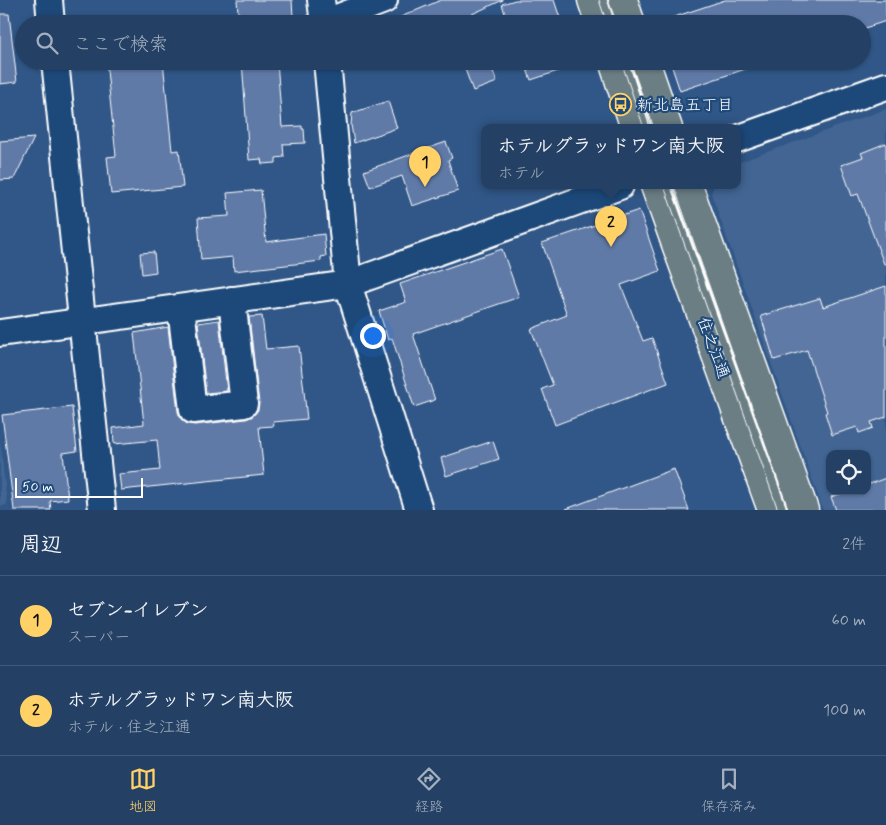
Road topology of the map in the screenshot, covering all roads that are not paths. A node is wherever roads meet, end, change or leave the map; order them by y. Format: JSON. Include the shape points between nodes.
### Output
{"nodes":[{"id":1,"x":49,"y":0,"type":"edge"},
{"id":2,"x":321,"y":0,"type":"edge"},
{"id":3,"x":384,"y":0,"type":"edge"},
{"id":4,"x":592,"y":0,"type":"edge"},
{"id":5,"x":623,"y":0,"type":"edge"},
{"id":6,"x":51,"y":15,"type":"edge"},
{"id":7,"x":323,"y":15,"type":"edge"},
{"id":8,"x":345,"y":15,"type":"edge"},
{"id":9,"x":597,"y":15,"type":"edge"},
{"id":10,"x":628,"y":15,"type":"edge"},
{"id":11,"x":56,"y":70,"type":"edge"},
{"id":12,"x":328,"y":70,"type":"edge"},
{"id":13,"x":615,"y":70,"type":"edge"},
{"id":14,"x":648,"y":70,"type":"edge"},
{"id":15,"x":886,"y":86,"type":"edge"},
{"id":16,"x":634,"y":124,"type":"edge"},
{"id":17,"x":667,"y":124,"type":"edge"},
{"id":18,"x":741,"y":137,"type":"edge"},
{"id":19,"x":612,"y":189,"type":"edge"},
{"id":20,"x":655,"y":189,"type":"edge"},
{"id":21,"x":689,"y":189,"type":"edge"},
{"id":22,"x":348,"y":284,"type":"junction"},
{"id":23,"x":232,"y":300,"type":"junction"},
{"id":24,"x":182,"y":308,"type":"junction"},
{"id":25,"x":82,"y":321,"type":"junction"},
{"id":26,"x":0,"y":334,"type":"edge"},
{"id":27,"x":102,"y":510,"type":"edge"},
{"id":28,"x":419,"y":510,"type":"edge"},
{"id":29,"x":772,"y":510,"type":"edge"},
{"id":30,"x":804,"y":510,"type":"edge"}],
"edges":[{"from":1,"to":6,"type":"street"},
{"from":2,"to":7,"type":"street"},
{"from":3,"to":8,"type":"street"},
{"from":4,"to":9,"type":"main road"},
{"from":5,"to":10,"type":"main road"},
{"from":11,"to":25,"type":"street"},
{"from":12,"to":22,"type":"street"},
{"from":13,"to":16,"type":"main road"},
{"from":14,"to":17,"type":"main road"},
{"from":15,"to":18,"type":"street"},
{"from":19,"to":22,"type":"street"},
{"from":20,"to":29,"type":"main road","name":"住之江通"},
{"from":21,"to":30,"type":"main road","name":"住之江通"},
{"from":22,"to":23,"type":"street"},
{"from":22,"to":28,"type":"street"},
{"from":23,"to":24,"type":"street"},
{"from":23,"to":24,"type":"street","via":[[244,404],[193,410]]},
{"from":24,"to":25,"type":"street"},
{"from":25,"to":26,"type":"street"},
{"from":25,"to":27,"type":"street"}]}
